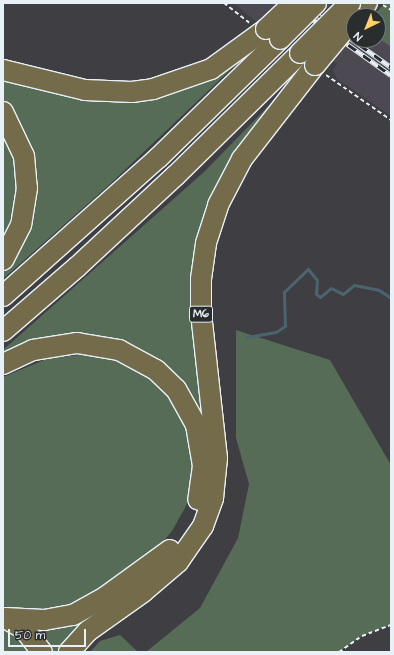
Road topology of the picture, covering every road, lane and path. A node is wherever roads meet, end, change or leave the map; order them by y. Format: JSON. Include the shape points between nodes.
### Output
{"nodes":[{"id":1,"x":224,"y":3,"type":"edge"},
{"id":2,"x":294,"y":3,"type":"edge"},
{"id":3,"x":316,"y":3,"type":"edge"},
{"id":4,"x":346,"y":26,"type":"edge"},
{"id":5,"x":267,"y":30,"type":"junction"},
{"id":6,"x":313,"y":64,"type":"junction"},
{"id":7,"x":3,"y":70,"type":"edge"},
{"id":8,"x":3,"y":112,"type":"edge"},
{"id":9,"x":391,"y":120,"type":"edge"},
{"id":10,"x":3,"y":260,"type":"edge"},
{"id":11,"x":3,"y":296,"type":"edge"},
{"id":12,"x":3,"y":331,"type":"edge"},
{"id":13,"x":3,"y":364,"type":"edge"},
{"id":14,"x":4,"y":617,"type":"edge"},
{"id":15,"x":391,"y":625,"type":"edge"},
{"id":16,"x":42,"y":652,"type":"edge"},
{"id":17,"x":69,"y":652,"type":"edge"},
{"id":18,"x":340,"y":652,"type":"edge"}],
"edges":[{"from":1,"to":5,"type":"path","via":[[249,23]]},
{"from":2,"to":5,"type":"highway","bridge":true},
{"from":3,"to":5,"type":"highway","bridge":true},
{"from":4,"to":6,"type":"highway","number":"M6","bridge":true},
{"from":5,"to":7,"type":"highway","via":[[211,69],[153,89],[132,92],[85,90]]},
{"from":5,"to":11,"type":"highway","via":[[158,158]]},
{"from":6,"to":9,"type":"path"},
{"from":6,"to":12,"type":"highway","number":"M6","via":[[170,181]]},
{"from":6,"to":17,"type":"highway","number":"M6","via":[[242,159],[218,206],[206,243],[201,279],[201,314],[217,458],[213,498],[203,526],[178,562],[142,592],[88,630]]},
{"from":8,"to":10,"type":"highway","via":[[24,156],[27,188],[21,225]]},
{"from":13,"to":14,"type":"highway","via":[[33,350],[62,344],[91,344],[132,355],[166,379],[184,400],[196,425],[203,466],[200,493],[192,518],[178,541],[160,560],[73,615],[44,620]]},
{"from":14,"to":16,"type":"highway","via":[[24,629]]},
{"from":15,"to":18,"type":"path","via":[[368,633]]}]}
